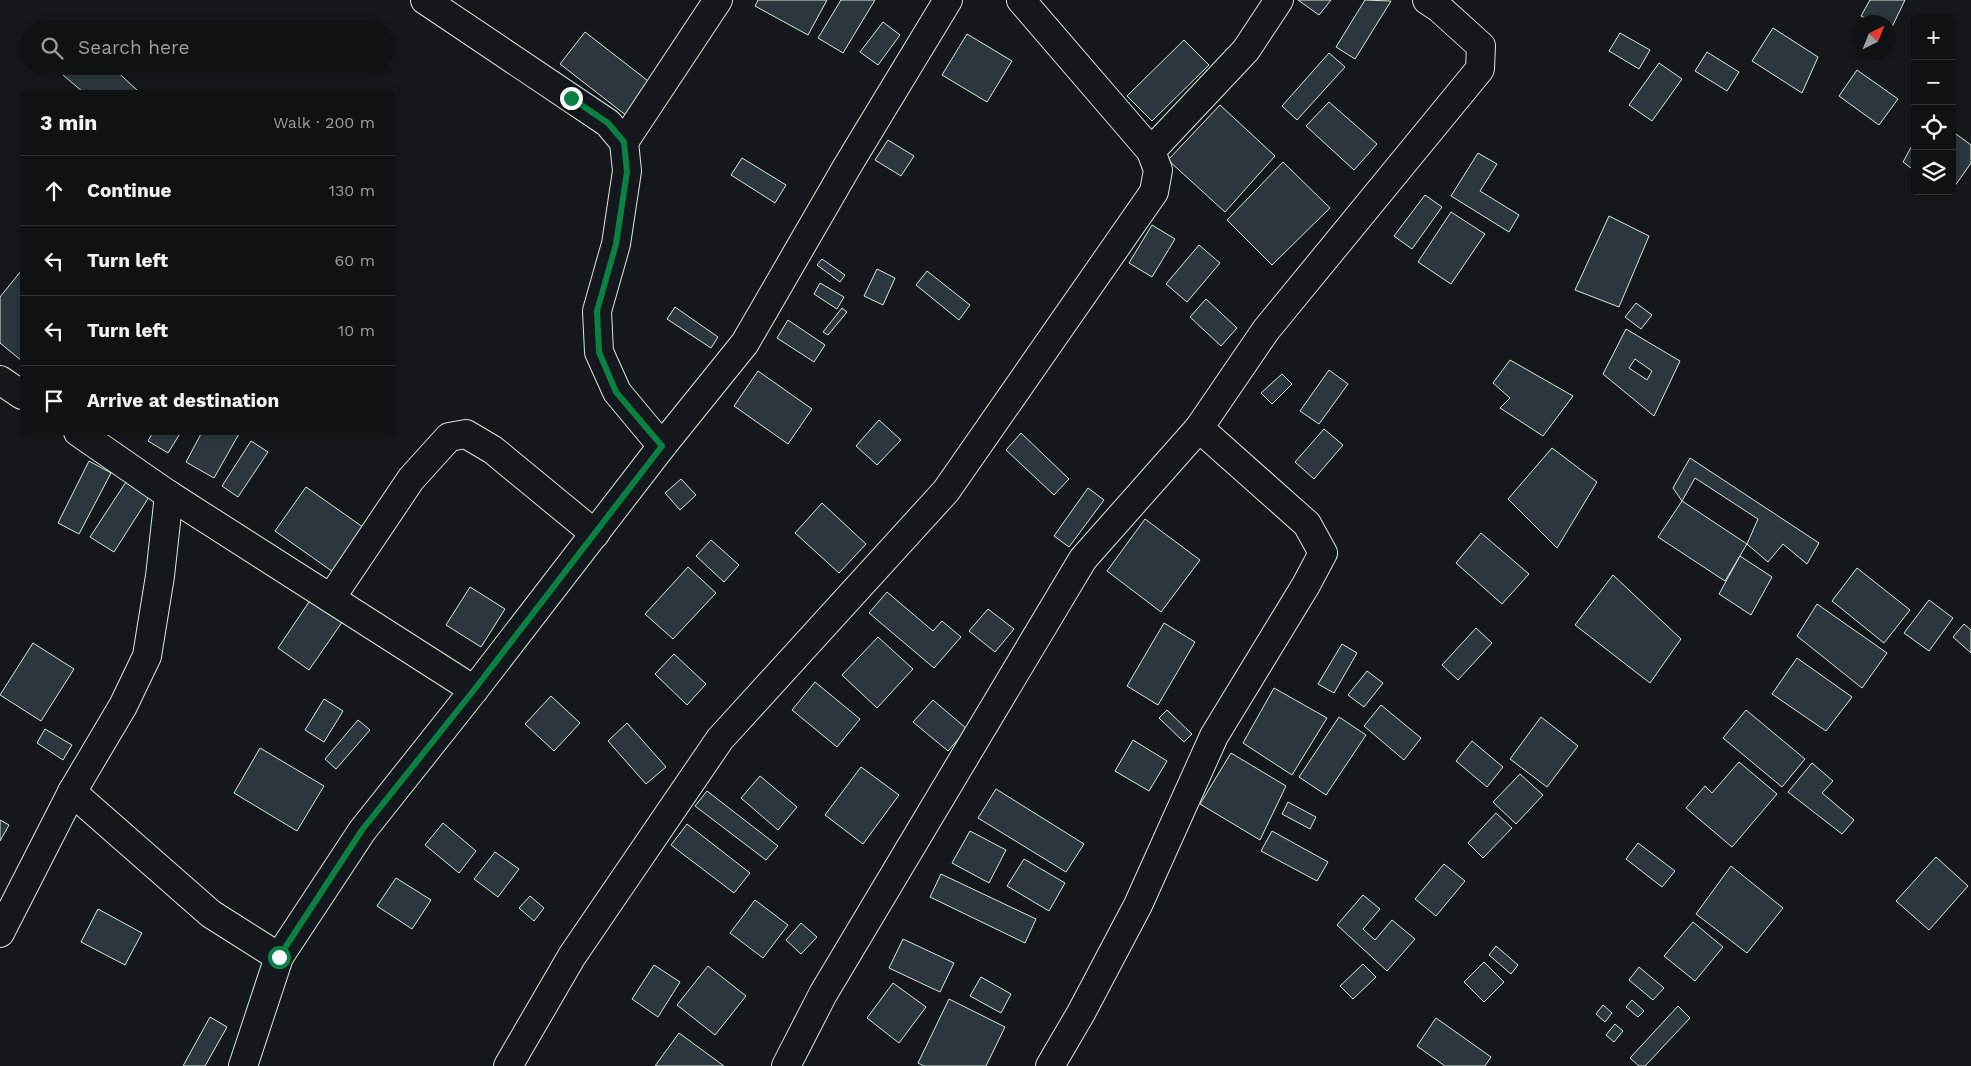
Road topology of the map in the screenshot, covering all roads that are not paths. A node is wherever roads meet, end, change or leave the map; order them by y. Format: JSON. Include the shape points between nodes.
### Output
{"nodes":[{"id":1,"x":425,"y":0,"type":"edge"},
{"id":2,"x":718,"y":0,"type":"edge"},
{"id":3,"x":948,"y":0,"type":"edge"},
{"id":4,"x":1021,"y":0,"type":"edge"},
{"id":5,"x":1279,"y":0,"type":"edge"},
{"id":6,"x":1427,"y":0,"type":"edge"},
{"id":7,"x":624,"y":142,"type":"junction"},
{"id":8,"x":1152,"y":151,"type":"junction"},
{"id":9,"x":0,"y":380,"type":"edge"},
{"id":10,"x":20,"y":394,"type":"edge"},
{"id":11,"x":1199,"y":428,"type":"junction"},
{"id":12,"x":82,"y":435,"type":"edge"},
{"id":13,"x":662,"y":446,"type":"junction"},
{"id":14,"x":170,"y":495,"type":"junction"},
{"id":15,"x":594,"y":534,"type":"junction"},
{"id":16,"x":331,"y":598,"type":"junction"},
{"id":17,"x":474,"y":690,"type":"junction"},
{"id":18,"x":72,"y":792,"type":"junction"},
{"id":19,"x":0,"y":933,"type":"edge"},
{"id":20,"x":279,"y":957,"type":"junction"},
{"id":21,"x":243,"y":1066,"type":"edge"},
{"id":22,"x":508,"y":1066,"type":"edge"},
{"id":23,"x":786,"y":1066,"type":"edge"},
{"id":24,"x":1050,"y":1066,"type":"edge"}],
"edges":[{"from":1,"to":7,"type":"street","via":[[608,123]]},
{"from":2,"to":7,"type":"street"},
{"from":3,"to":13,"type":"street","via":[[745,343]]},
{"from":4,"to":8,"type":"street"},
{"from":5,"to":8,"type":"street","via":[[1246,50]]},
{"from":6,"to":11,"type":"street","via":[[1481,46],[1480,69],[1266,330]]},
{"from":7,"to":13,"type":"street","via":[[627,172],[616,244],[597,311],[599,352],[616,392]]},
{"from":8,"to":22,"type":"street","via":[[1158,170],[1154,192],[946,492],[720,739],[572,956]]},
{"from":9,"to":10,"type":"street"},
{"from":11,"to":23,"type":"street","via":[[1083,559],[823,994]]},
{"from":11,"to":24,"type":"street","via":[[1307,524],[1323,553],[1214,736],[1138,905]]},
{"from":12,"to":14,"type":"street"},
{"from":13,"to":15,"type":"street"},
{"from":14,"to":16,"type":"street"},
{"from":14,"to":18,"type":"street","via":[[147,656],[123,706]]},
{"from":15,"to":16,"type":"street","via":[[493,450],[466,434],[449,437],[411,479]]},
{"from":15,"to":17,"type":"street"},
{"from":16,"to":17,"type":"street"},
{"from":17,"to":20,"type":"street","via":[[362,830]]},
{"from":18,"to":19,"type":"street"},
{"from":18,"to":20,"type":"street","via":[[211,914]]},
{"from":20,"to":21,"type":"street"}]}
